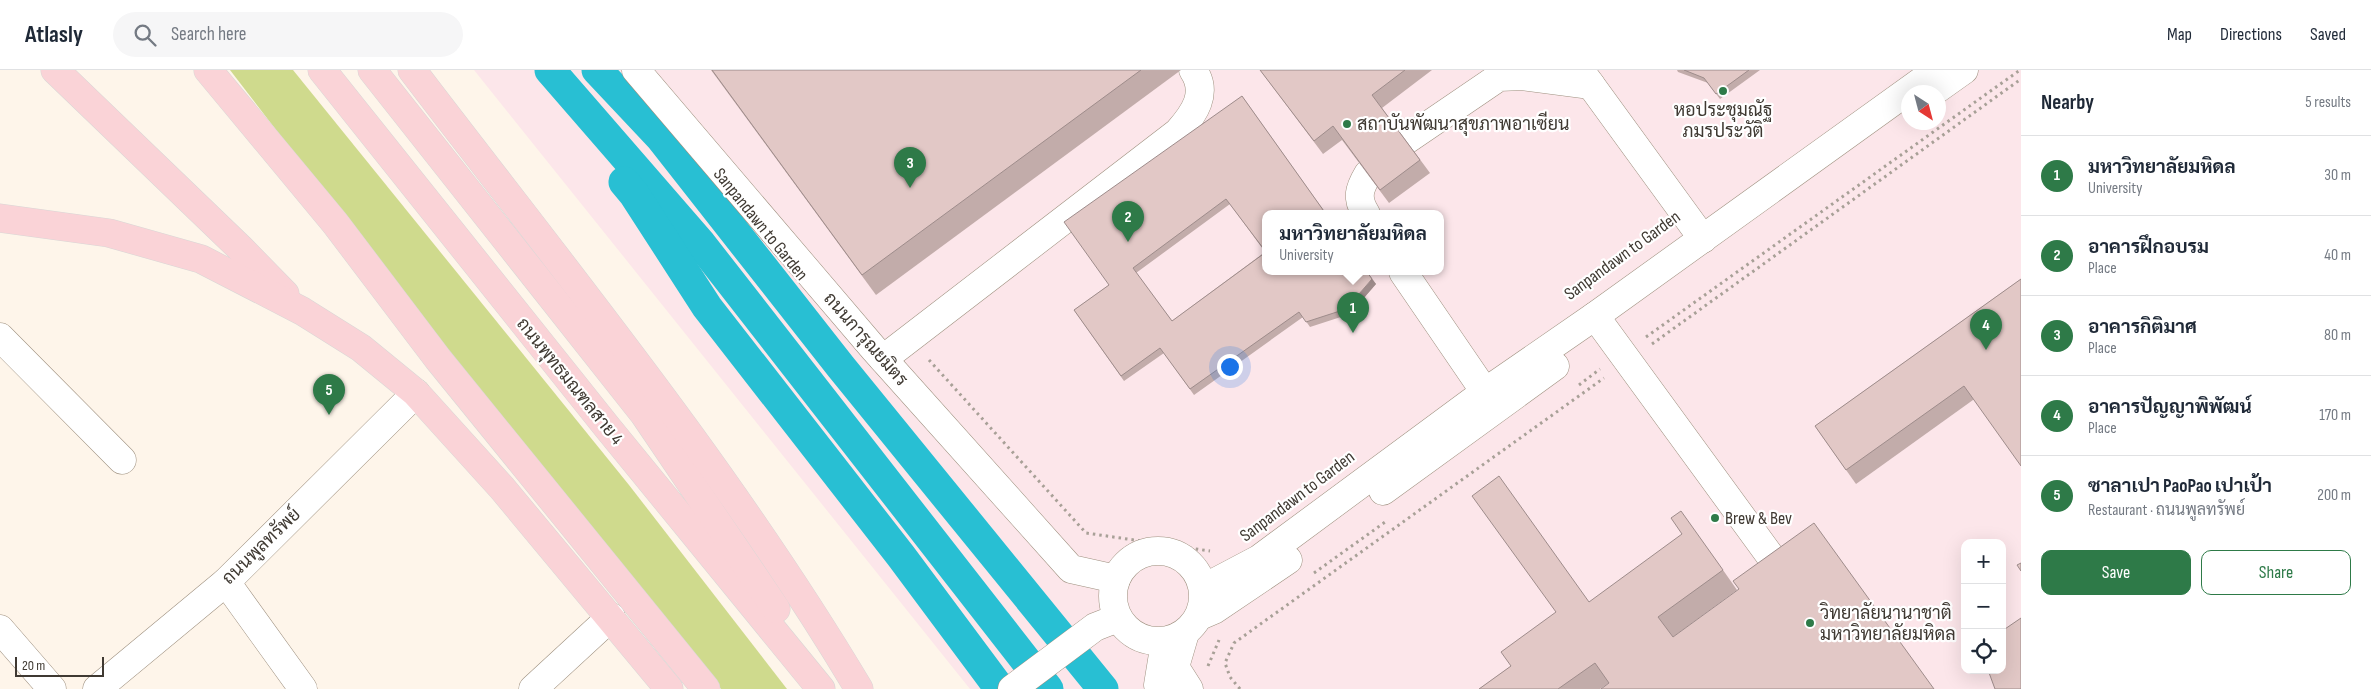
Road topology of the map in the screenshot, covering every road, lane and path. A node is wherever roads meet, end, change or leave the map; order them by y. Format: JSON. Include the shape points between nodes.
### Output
{"nodes":[{"id":1,"x":55,"y":70,"type":"edge"},
{"id":2,"x":208,"y":70,"type":"edge"},
{"id":3,"x":322,"y":70,"type":"edge"},
{"id":4,"x":412,"y":70,"type":"edge"},
{"id":5,"x":636,"y":70,"type":"edge"},
{"id":6,"x":1193,"y":70,"type":"edge"},
{"id":7,"x":1937,"y":70,"type":"edge"},
{"id":8,"x":1964,"y":70,"type":"edge"},
{"id":9,"x":375,"y":74,"type":"edge"},
{"id":10,"x":1585,"y":78,"type":"edge"},
{"id":11,"x":1943,"y":85,"type":"edge"},
{"id":12,"x":1901,"y":115,"type":"edge"},
{"id":13,"x":1406,"y":141,"type":"edge"},
{"id":14,"x":1368,"y":174,"type":"edge"},
{"id":15,"x":1364,"y":210,"type":"edge"},
{"id":16,"x":0,"y":218,"type":"edge"},
{"id":17,"x":1703,"y":239,"type":"junction"},
{"id":18,"x":1405,"y":275,"type":"edge"},
{"id":19,"x":302,"y":311,"type":"junction"},
{"id":20,"x":1600,"y":323,"type":"junction"},
{"id":21,"x":0,"y":337,"type":"edge"},
{"id":22,"x":910,"y":339,"type":"junction"},
{"id":23,"x":883,"y":359,"type":"junction"},
{"id":24,"x":1485,"y":392,"type":"junction"},
{"id":25,"x":416,"y":393,"type":"junction"},
{"id":26,"x":122,"y":460,"type":"dead end"},
{"id":27,"x":1213,"y":551,"type":"dead end"},
{"id":28,"x":1776,"y":564,"type":"edge"},
{"id":29,"x":1116,"y":580,"type":"junction"},
{"id":30,"x":226,"y":582,"type":"junction"},
{"id":31,"x":1204,"y":588,"type":"junction"},
{"id":32,"x":611,"y":617,"type":"junction"},
{"id":33,"x":1118,"y":618,"type":"junction"},
{"id":34,"x":0,"y":630,"type":"edge"},
{"id":35,"x":1183,"y":630,"type":"junction"},
{"id":36,"x":1234,"y":643,"type":"dead end"},
{"id":37,"x":52,"y":689,"type":"edge"},
{"id":38,"x":97,"y":689,"type":"edge"},
{"id":39,"x":303,"y":689,"type":"edge"},
{"id":40,"x":533,"y":689,"type":"edge"},
{"id":41,"x":669,"y":689,"type":"edge"},
{"id":42,"x":706,"y":689,"type":"edge"},
{"id":43,"x":821,"y":689,"type":"edge"},
{"id":44,"x":829,"y":689,"type":"edge"},
{"id":45,"x":859,"y":689,"type":"edge"},
{"id":46,"x":1012,"y":689,"type":"edge"},
{"id":47,"x":1160,"y":689,"type":"edge"},
{"id":48,"x":1189,"y":689,"type":"edge"},
{"id":49,"x":1240,"y":689,"type":"edge"}],
"edges":[{"from":1,"to":19,"type":"main road"},
{"from":2,"to":42,"type":"main road","via":[[335,223],[438,359]]},
{"from":3,"to":43,"type":"main road","name":"ถนนพุทธมณฑลสาย 4","via":[[613,435]]},
{"from":4,"to":45,"type":"main road","via":[[672,411],[758,532]]},
{"from":5,"to":23,"type":"street","name":"ถนนการุณยมิตร"},
{"from":6,"to":22,"type":"street","via":[[1201,89],[1199,102],[1178,132]]},
{"from":7,"to":17,"type":"street"},
{"from":8,"to":11,"type":"street"},
{"from":9,"to":44,"type":"main road","via":[[644,414]]},
{"from":10,"to":13,"type":"street","via":[[1499,77]]},
{"from":10,"to":17,"type":"street"},
{"from":12,"to":20,"type":"street"},
{"from":14,"to":15,"type":"street","via":[[1359,189],[1358,198]]},
{"from":16,"to":19,"type":"main road","via":[[109,233],[201,259]]},
{"from":17,"to":20,"type":"street"},
{"from":18,"to":24,"type":"street"},
{"from":19,"to":25,"type":"main road","via":[[361,348]]},
{"from":20,"to":24,"type":"street"},
{"from":20,"to":28,"type":"street"},
{"from":20,"to":35,"type":"street","via":[[1248,588]]},
{"from":21,"to":26,"type":"street"},
{"from":22,"to":23,"type":"street"},
{"from":22,"to":27,"type":"path","via":[[1086,533]]},
{"from":23,"to":29,"type":"street","name":"ถนนการุณยมิตร","via":[[1070,569]]},
{"from":24,"to":31,"type":"street","via":[[1259,559]]},
{"from":25,"to":30,"type":"street","name":"ถนนพูลทรัพย์"},
{"from":25,"to":32,"type":"main road"},
{"from":29,"to":31,"type":"street","via":[[1135,557],[1163,551],[1190,563]]},
{"from":29,"to":33,"type":"street","via":[[1112,595]]},
{"from":30,"to":38,"type":"street","name":"ถนนพูลทรัพย์"},
{"from":30,"to":39,"type":"street"},
{"from":31,"to":35,"type":"street","via":[[1204,602]]},
{"from":32,"to":40,"type":"street"},
{"from":32,"to":41,"type":"main road"},
{"from":33,"to":35,"type":"street","via":[[1134,635],[1149,641]]},
{"from":33,"to":46,"type":"street","via":[[1077,639]]},
{"from":34,"to":37,"type":"street"},
{"from":35,"to":47,"type":"street","via":[[1158,685]]},
{"from":35,"to":48,"type":"street","via":[[1175,667]]},
{"from":36,"to":49,"type":"path","via":[[1225,663],[1230,677]]}]}
